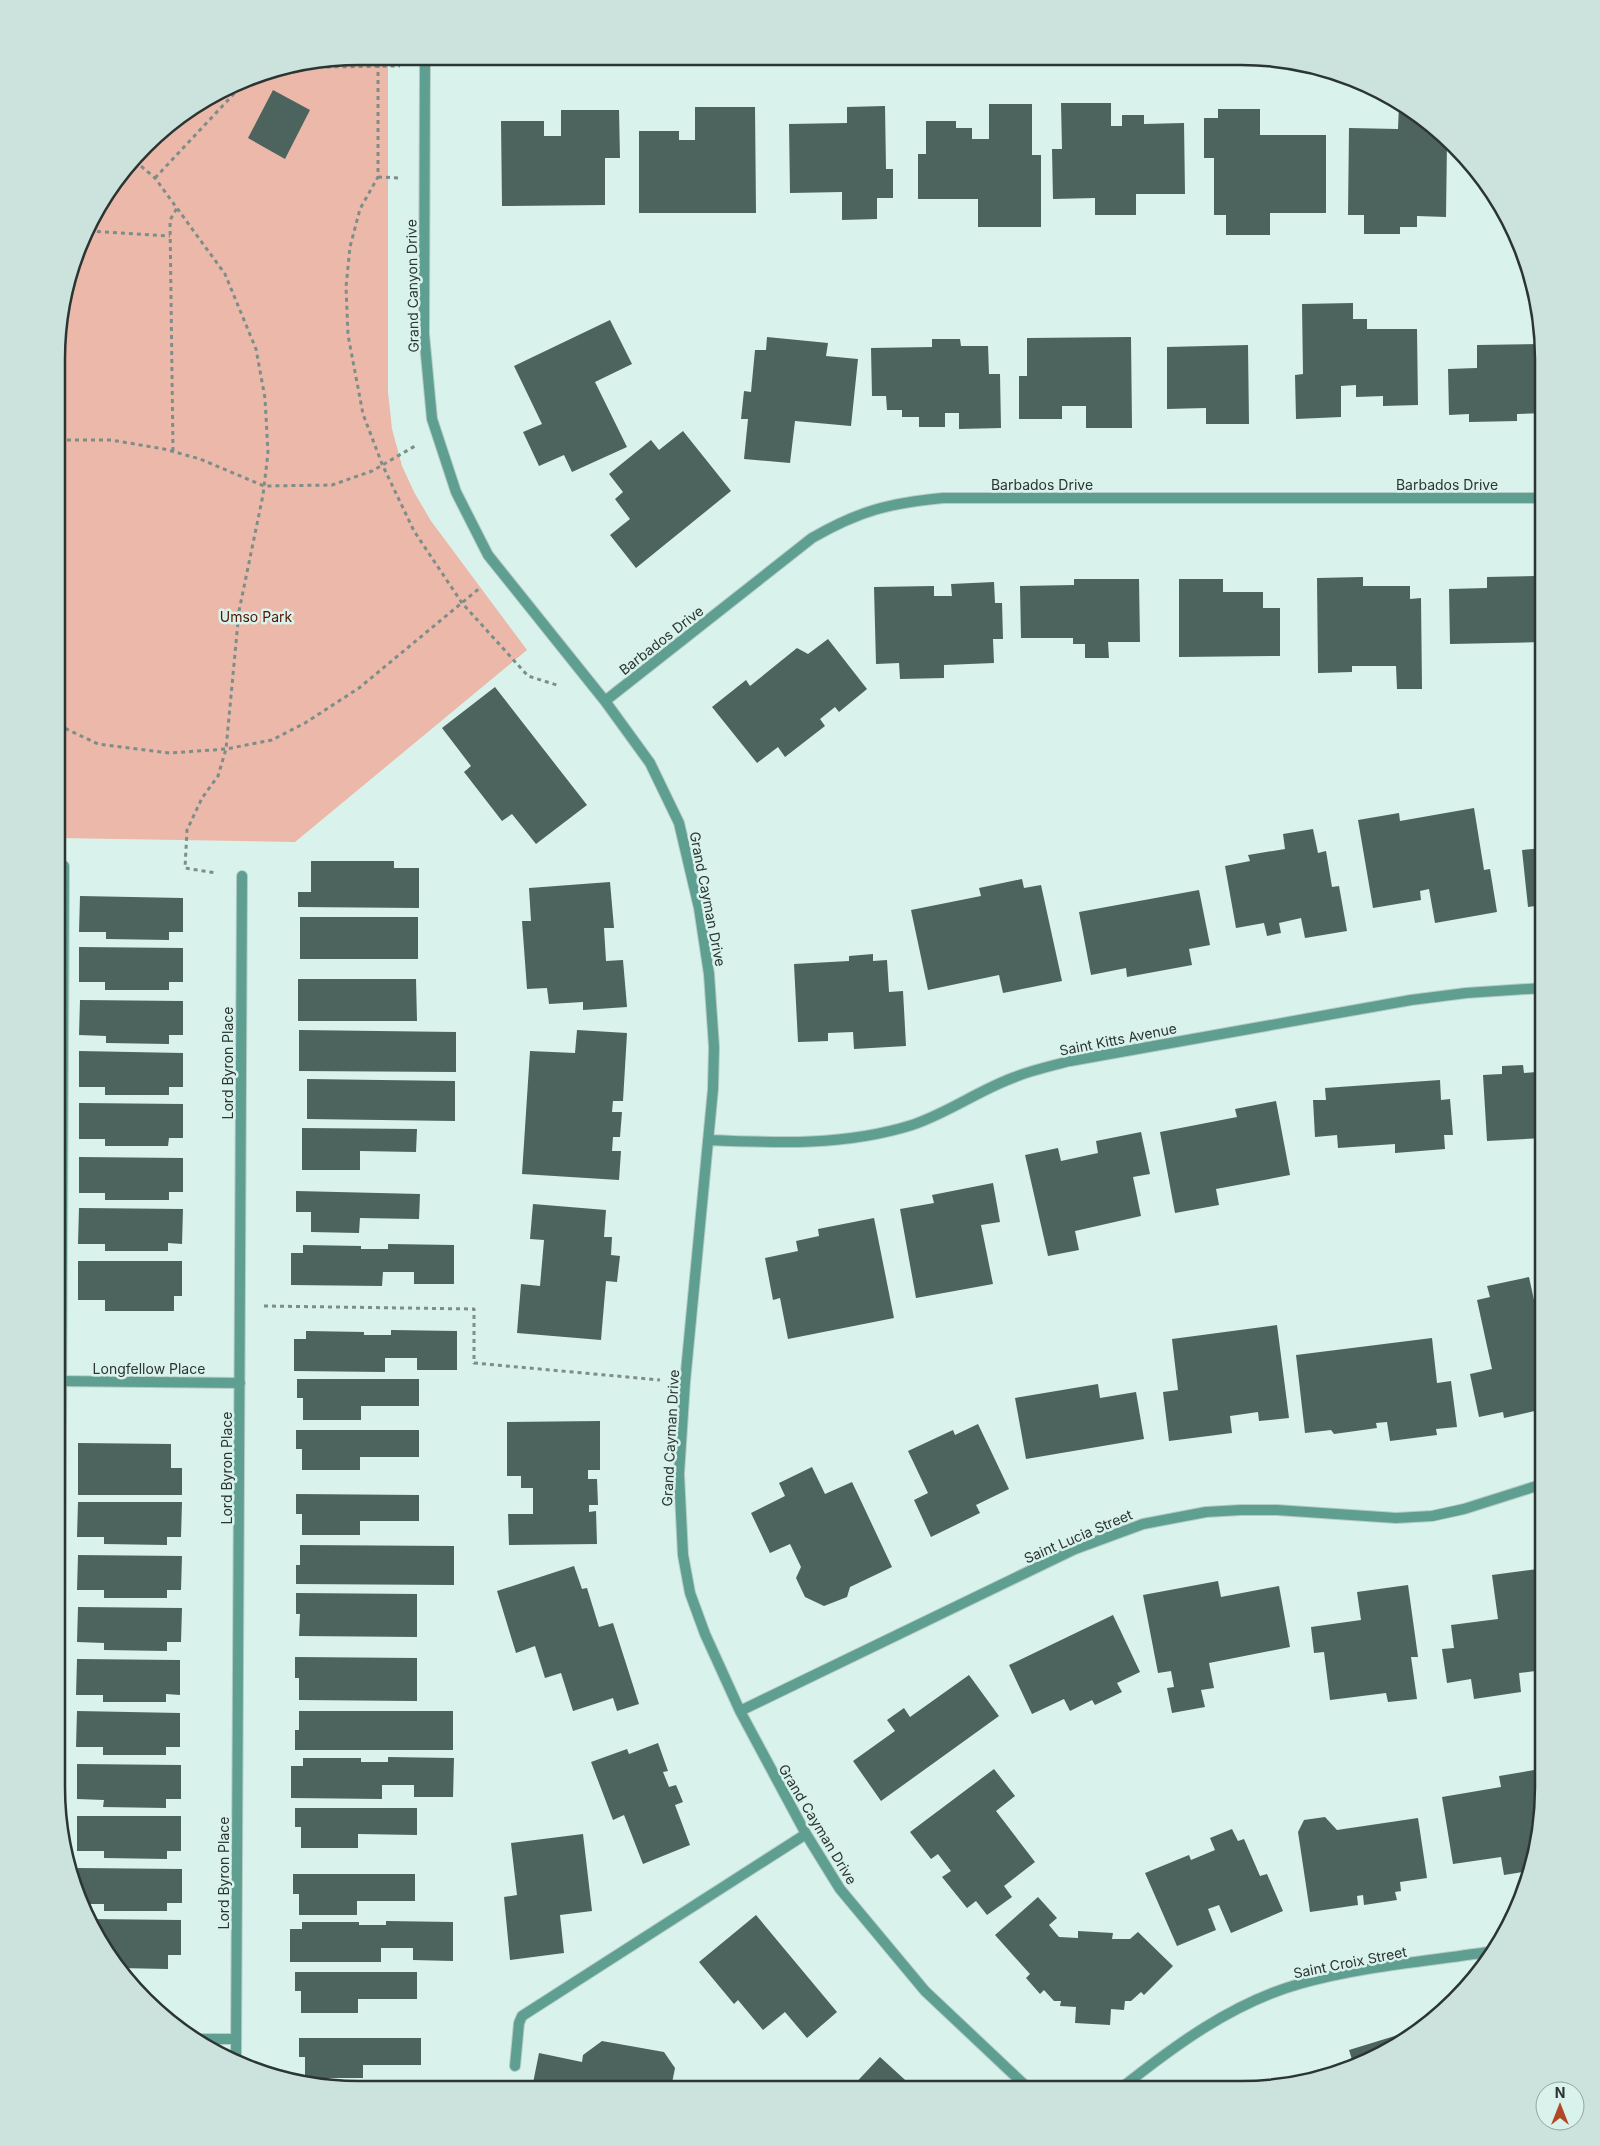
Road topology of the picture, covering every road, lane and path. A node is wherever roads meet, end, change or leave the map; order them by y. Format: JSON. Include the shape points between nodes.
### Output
{"nodes":[{"id":1,"x":425,"y":65,"type":"edge"},
{"id":2,"x":234,"y":93,"type":"edge"},
{"id":3,"x":139,"y":164,"type":"edge"},
{"id":4,"x":155,"y":178,"type":"junction"},
{"id":5,"x":177,"y":208,"type":"junction"},
{"id":6,"x":94,"y":231,"type":"edge"},
{"id":7,"x":170,"y":236,"type":"junction"},
{"id":8,"x":437,"y":434,"type":"junction"},
{"id":9,"x":65,"y":440,"type":"edge"},
{"id":10,"x":173,"y":451,"type":"junction"},
{"id":11,"x":264,"y":486,"type":"junction"},
{"id":12,"x":1535,"y":498,"type":"edge"},
{"id":13,"x":501,"y":571,"type":"junction"},
{"id":14,"x":606,"y":702,"type":"junction"},
{"id":15,"x":65,"y":728,"type":"edge"},
{"id":16,"x":226,"y":749,"type":"junction"},
{"id":17,"x":242,"y":876,"type":"joint"},
{"id":18,"x":1535,"y":989,"type":"edge"},
{"id":19,"x":708,"y":1140,"type":"junction"},
{"id":20,"x":240,"y":1306,"type":"junction"},
{"id":21,"x":65,"y":1381,"type":"edge"},
{"id":22,"x":240,"y":1382,"type":"junction"},
{"id":23,"x":685,"y":1382,"type":"junction"},
{"id":24,"x":1535,"y":1487,"type":"edge"},
{"id":25,"x":740,"y":1711,"type":"junction"},
{"id":26,"x":806,"y":1834,"type":"junction"},
{"id":27,"x":1483,"y":1953,"type":"edge"},
{"id":28,"x":208,"y":2039,"type":"edge"},
{"id":29,"x":235,"y":2039,"type":"junction"},
{"id":30,"x":236,"y":2054,"type":"edge"},
{"id":31,"x":516,"y":2066,"type":"dead end"},
{"id":32,"x":1021,"y":2081,"type":"edge"},
{"id":33,"x":1130,"y":2081,"type":"edge"}],
"edges":[{"from":1,"to":8,"type":"street","name":"Grand Canyon Drive","via":[[424,334],[432,419]]},
{"from":2,"to":4,"type":"path"},
{"from":3,"to":4,"type":"path"},
{"from":4,"to":5,"type":"path"},
{"from":5,"to":7,"type":"path","via":[[170,220]]},
{"from":5,"to":11,"type":"path","via":[[225,274],[256,349],[267,426]]},
{"from":6,"to":7,"type":"path"},
{"from":7,"to":10,"type":"path"},
{"from":8,"to":11,"type":"path","via":[[372,471],[332,485]]},
{"from":8,"to":13,"type":"street","name":"Grand Canyon Drive","via":[[456,492],[488,555]]},
{"from":9,"to":10,"type":"path","via":[[111,440]]},
{"from":10,"to":11,"type":"path"},
{"from":11,"to":16,"type":"path","via":[[239,611]]},
{"from":12,"to":14,"type":"street","name":"Barbados Drive","via":[[943,498],[899,502],[838,523],[812,538]]},
{"from":13,"to":14,"type":"street","name":"Grand Canyon Drive"},
{"from":13,"to":16,"type":"path","via":[[359,688],[305,723],[272,740]]},
{"from":14,"to":19,"type":"street","name":"Grand Cayman Drive","via":[[650,763],[679,823],[699,908],[709,974],[714,1047]]},
{"from":15,"to":16,"type":"path","via":[[98,744],[170,753]]},
{"from":16,"to":17,"type":"path","via":[[218,776],[202,798],[187,830],[185,868]]},
{"from":17,"to":20,"type":"street","name":"Lord Byron Place"},
{"from":18,"to":19,"type":"street","name":"Saint Kitts Avenue","via":[[1411,1000],[1070,1062],[1014,1077],[921,1121],[869,1137],[784,1143]]},
{"from":19,"to":23,"type":"street","name":"Grand Cayman Drive"},
{"from":20,"to":22,"type":"street","name":"Lord Byron Place"},
{"from":20,"to":23,"type":"path","via":[[474,1309],[474,1364]]},
{"from":21,"to":22,"type":"street","name":"Longfellow Place"},
{"from":22,"to":29,"type":"street","name":"Lord Byron Place"},
{"from":23,"to":25,"type":"street","name":"Grand Cayman Drive","via":[[679,1474],[683,1555],[690,1594]]},
{"from":24,"to":25,"type":"street","name":"Saint Lucia Street","via":[[1432,1516],[1387,1518],[1241,1510],[1206,1512],[1143,1524],[1075,1550]]},
{"from":25,"to":26,"type":"street","name":"Grand Cayman Drive"},
{"from":26,"to":31,"type":"street","via":[[522,2016]]},
{"from":26,"to":32,"type":"street","name":"Grand Cayman Drive","via":[[845,1896],[925,1991]]},
{"from":27,"to":33,"type":"street","name":"Saint Croix Street","via":[[1299,1984],[1211,2023]]},
{"from":28,"to":29,"type":"street"},
{"from":29,"to":30,"type":"street","name":"Lord Byron Place"}]}
